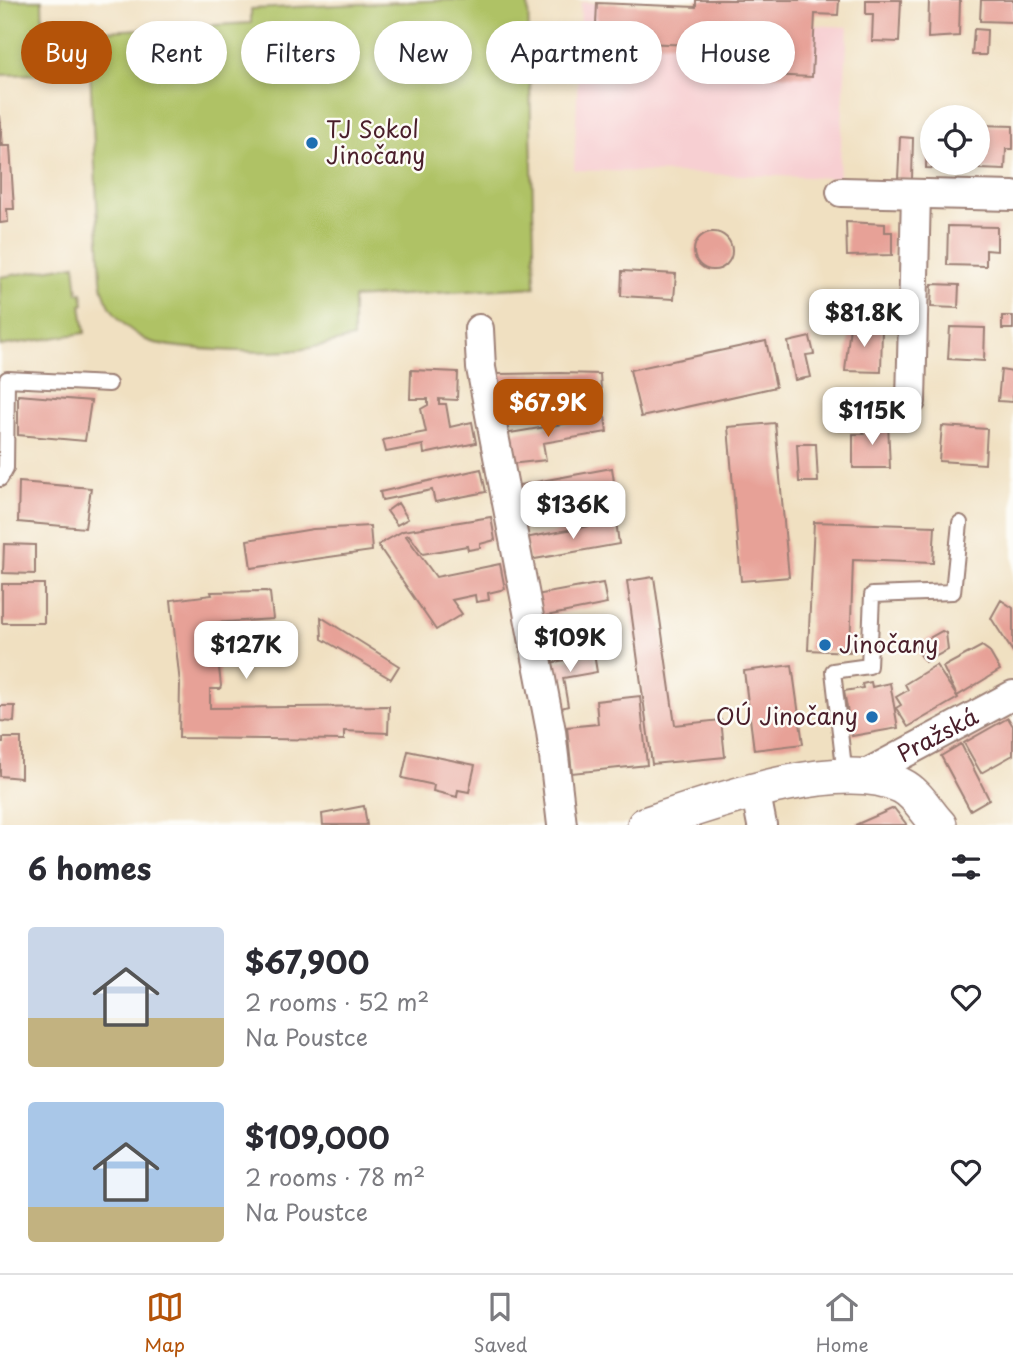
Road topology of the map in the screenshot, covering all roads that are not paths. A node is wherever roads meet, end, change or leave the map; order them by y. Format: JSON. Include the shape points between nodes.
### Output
{"nodes":[{"id":1,"x":841,"y":192,"type":"dead end"},
{"id":2,"x":916,"y":194,"type":"junction"},
{"id":3,"x":1013,"y":196,"type":"edge"},
{"id":4,"x":479,"y":329,"type":"dead end"},
{"id":5,"x":109,"y":384,"type":"dead end"},
{"id":6,"x":911,"y":401,"type":"dead end"},
{"id":7,"x":3,"y":421,"type":"edge"},
{"id":8,"x":0,"y":479,"type":"edge"},
{"id":9,"x":960,"y":523,"type":"dead end"},
{"id":10,"x":1013,"y":695,"type":"edge"},
{"id":11,"x":853,"y":776,"type":"junction"},
{"id":12,"x":755,"y":789,"type":"junction"},
{"id":13,"x":562,"y":825,"type":"edge"},
{"id":14,"x":645,"y":825,"type":"edge"},
{"id":15,"x":762,"y":825,"type":"edge"},
{"id":16,"x":939,"y":825,"type":"edge"}],
"edges":[{"from":1,"to":2,"type":"street"},
{"from":2,"to":3,"type":"street"},
{"from":2,"to":6,"type":"street"},
{"from":4,"to":13,"type":"street","via":[[481,368],[551,731]]},
{"from":5,"to":7,"type":"lane","via":[[7,379]]},
{"from":7,"to":8,"type":"lane","via":[[6,468]]},
{"from":9,"to":11,"type":"lane","via":[[953,593],[872,595],[869,666],[833,671]]},
{"from":10,"to":11,"type":"street","name":"Pražská"},
{"from":11,"to":12,"type":"street"},
{"from":11,"to":16,"type":"street","via":[[906,787]]},
{"from":12,"to":14,"type":"street"},
{"from":12,"to":15,"type":"street"}]}
